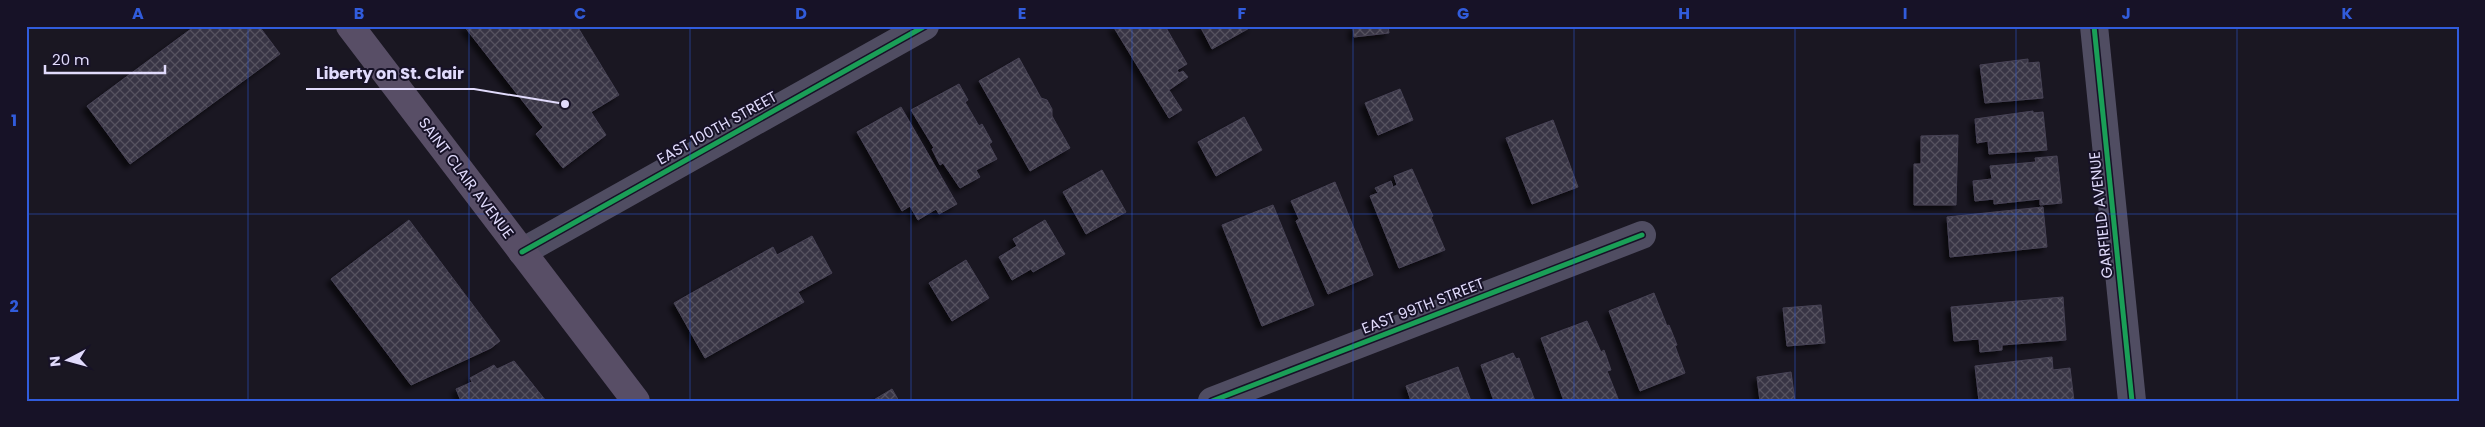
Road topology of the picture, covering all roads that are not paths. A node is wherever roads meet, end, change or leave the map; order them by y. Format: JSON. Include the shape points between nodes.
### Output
{"nodes":[{"id":1,"x":350,"y":26,"type":"edge"},
{"id":2,"x":925,"y":26,"type":"edge"},
{"id":3,"x":2094,"y":26,"type":"edge"},
{"id":4,"x":1642,"y":235,"type":"dead end"},
{"id":5,"x":522,"y":252,"type":"junction"},
{"id":6,"x":636,"y":401,"type":"edge"},
{"id":7,"x":1212,"y":401,"type":"edge"},
{"id":8,"x":2132,"y":401,"type":"edge"}],
"edges":[{"from":1,"to":5,"type":"main road","name":"SAINT CLAIR AVENUE"},
{"from":2,"to":5,"type":"street","name":"EAST 100TH STREET"},
{"from":3,"to":8,"type":"street","name":"GARFIELD AVENUE"},
{"from":4,"to":7,"type":"street","name":"EAST 99TH STREET"},
{"from":5,"to":6,"type":"main road","name":"SAINT CLAIR AVENUE"}]}
